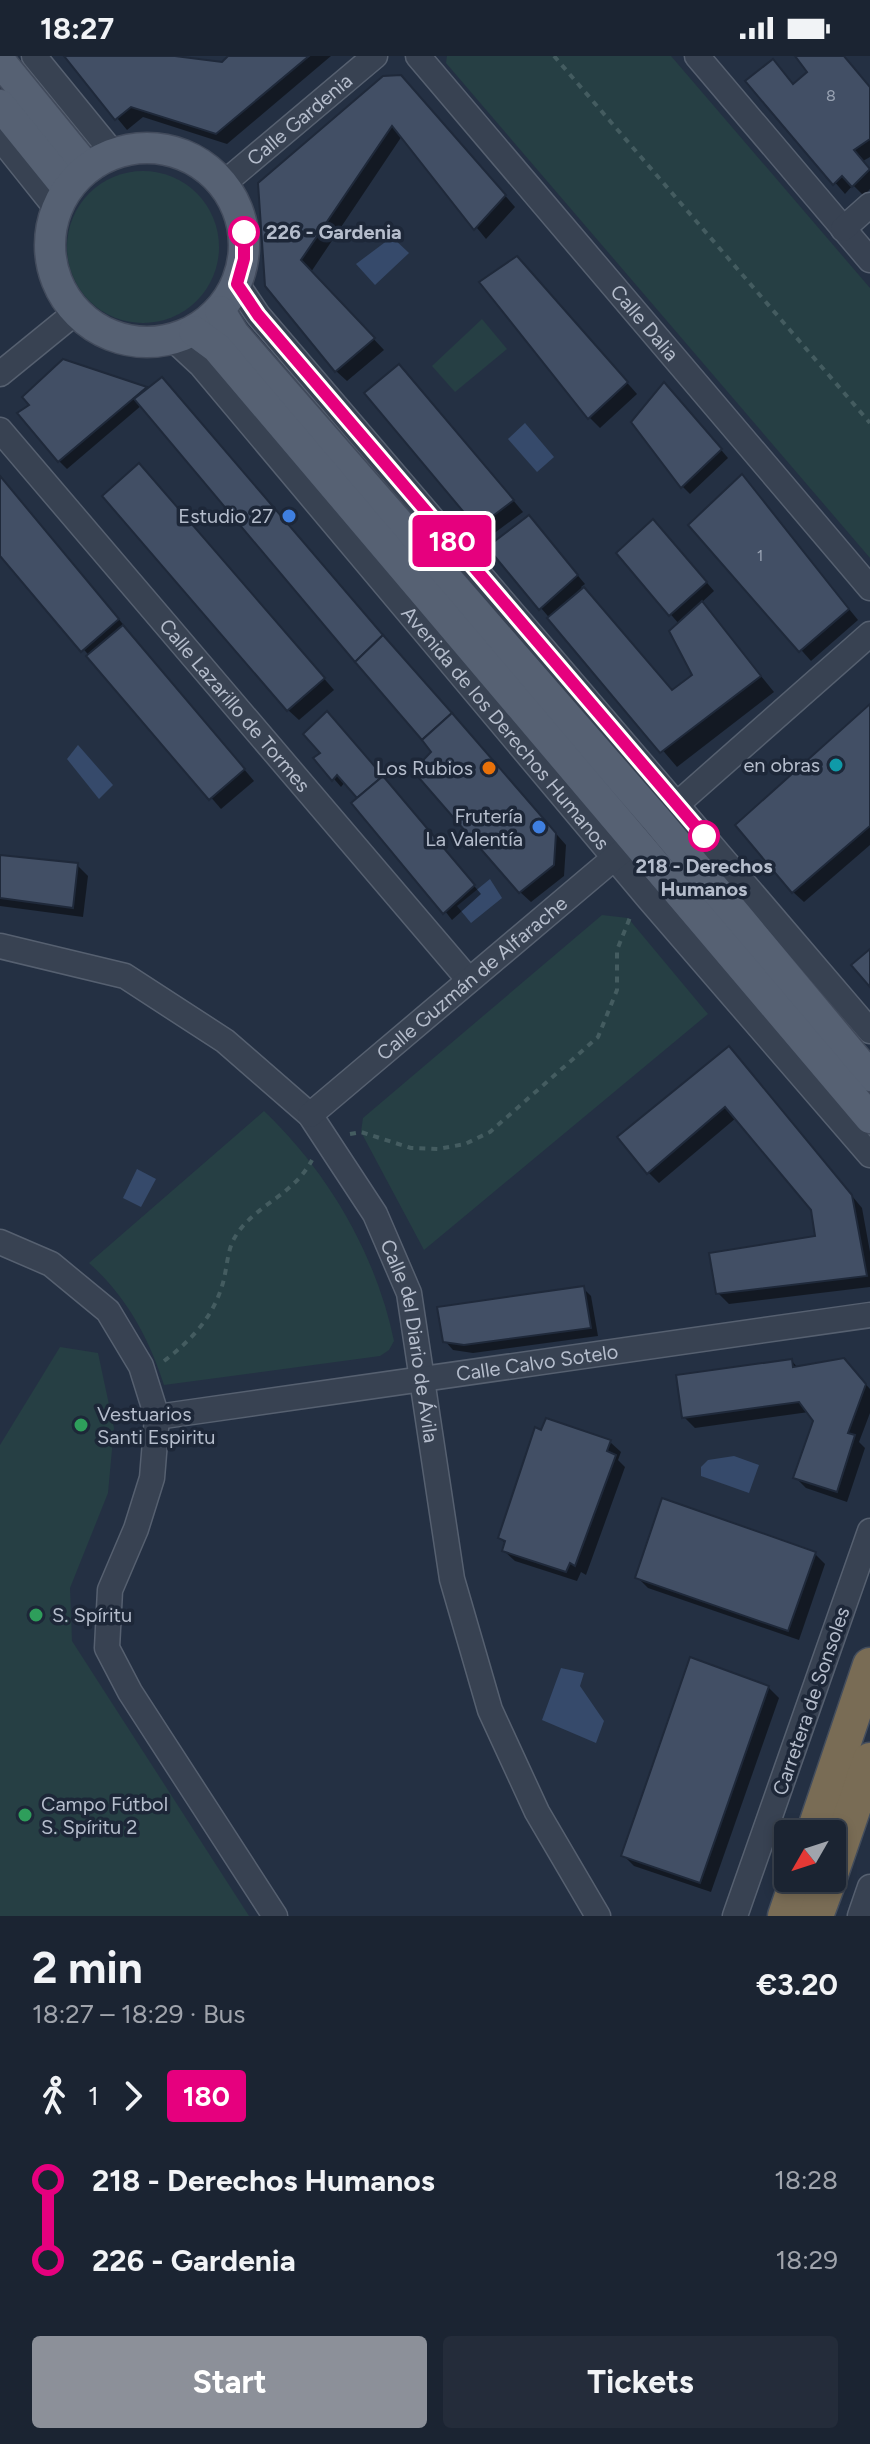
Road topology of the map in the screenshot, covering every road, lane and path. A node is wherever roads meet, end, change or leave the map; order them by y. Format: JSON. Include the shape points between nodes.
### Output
{"nodes":[{"id":1,"x":34,"y":56,"type":"edge"},
{"id":2,"x":375,"y":56,"type":"edge"},
{"id":3,"x":418,"y":56,"type":"edge"},
{"id":4,"x":554,"y":56,"type":"edge"},
{"id":5,"x":697,"y":56,"type":"edge"},
{"id":6,"x":0,"y":61,"type":"edge"},
{"id":7,"x":0,"y":105,"type":"edge"},
{"id":8,"x":0,"y":138,"type":"edge"},
{"id":9,"x":81,"y":179,"type":"junction"},
{"id":10,"x":223,"y":184,"type":"junction"},
{"id":11,"x":870,"y":205,"type":"edge"},
{"id":12,"x":843,"y":229,"type":"junction"},
{"id":13,"x":870,"y":260,"type":"edge"},
{"id":14,"x":237,"y":284,"type":"junction"},
{"id":15,"x":220,"y":311,"type":"junction"},
{"id":16,"x":76,"y":312,"type":"junction"},
{"id":17,"x":183,"y":335,"type":"junction"},
{"id":18,"x":0,"y":374,"type":"edge"},
{"id":19,"x":870,"y":423,"type":"edge"},
{"id":20,"x":0,"y":430,"type":"edge"},
{"id":21,"x":870,"y":588,"type":"edge"},
{"id":22,"x":870,"y":634,"type":"edge"},
{"id":23,"x":667,"y":813,"type":"junction"},
{"id":24,"x":625,"y":850,"type":"junction"},
{"id":25,"x":649,"y":899,"type":"junction"},
{"id":26,"x":0,"y":946,"type":"edge"},
{"id":27,"x":469,"y":980,"type":"junction"},
{"id":28,"x":870,"y":1031,"type":"edge"},
{"id":29,"x":870,"y":1076,"type":"edge"},
{"id":30,"x":310,"y":1115,"type":"junction"},
{"id":31,"x":870,"y":1118,"type":"edge"},
{"id":32,"x":324,"y":1136,"type":"junction"},
{"id":33,"x":870,"y":1155,"type":"edge"},
{"id":34,"x":0,"y":1242,"type":"edge"},
{"id":35,"x":870,"y":1315,"type":"edge"},
{"id":36,"x":141,"y":1366,"type":"junction"},
{"id":37,"x":423,"y":1379,"type":"junction"},
{"id":38,"x":157,"y":1417,"type":"junction"},
{"id":39,"x":870,"y":1531,"type":"edge"},
{"id":40,"x":870,"y":1665,"type":"edge"},
{"id":41,"x":870,"y":1760,"type":"edge"},
{"id":42,"x":818,"y":1820,"type":"edge"},
{"id":43,"x":846,"y":1830,"type":"edge"},
{"id":44,"x":870,"y":1887,"type":"edge"},
{"id":45,"x":793,"y":1892,"type":"edge"},
{"id":46,"x":825,"y":1892,"type":"edge"},
{"id":47,"x":275,"y":1916,"type":"edge"},
{"id":48,"x":598,"y":1916,"type":"edge"},
{"id":49,"x":735,"y":1916,"type":"edge"},
{"id":50,"x":785,"y":1916,"type":"edge"},
{"id":51,"x":816,"y":1916,"type":"edge"},
{"id":52,"x":860,"y":1916,"type":"edge"}],
"edges":[{"from":1,"to":9,"type":"street"},
{"from":2,"to":10,"type":"street","name":"Calle Gardenia"},
{"from":3,"to":21,"type":"street","name":"Calle Dalia"},
{"from":4,"to":19,"type":"path"},
{"from":5,"to":12,"type":"street"},
{"from":6,"to":9,"type":"main road"},
{"from":7,"to":9,"type":"main road"},
{"from":8,"to":9,"type":"street"},
{"from":9,"to":10,"type":"main road","via":[[143,147],[173,151],[201,164]]},
{"from":9,"to":16,"type":"main road","via":[[50,235],[51,263]]},
{"from":10,"to":14,"type":"main road","via":[[244,232]]},
{"from":11,"to":12,"type":"street"},
{"from":12,"to":13,"type":"street"},
{"from":14,"to":15,"type":"main road"},
{"from":14,"to":23,"type":"street"},
{"from":15,"to":17,"type":"main road"},
{"from":15,"to":23,"type":"main road","via":[[234,334]]},
{"from":16,"to":17,"type":"main road","via":[[96,329],[120,339],[147,343]]},
{"from":16,"to":18,"type":"street"},
{"from":17,"to":24,"type":"main road","name":"Avenida de los Derechos Humanos","via":[[217,348]]},
{"from":20,"to":27,"type":"street","name":"Calle Lazarillo de Tormes"},
{"from":22,"to":23,"type":"street","name":"Calle Guzmán de Alfarache"},
{"from":23,"to":24,"type":"street","name":"Calle Guzmán de Alfarache"},
{"from":23,"to":28,"type":"street"},
{"from":23,"to":29,"type":"main road"},
{"from":24,"to":25,"type":"street","name":"Avenida de los Derechos Humanos"},
{"from":24,"to":27,"type":"street","name":"Calle Guzmán de Alfarache"},
{"from":24,"to":31,"type":"main road","name":"Avenida de los Derechos Humanos"},
{"from":25,"to":32,"type":"path","via":[[628,918],[617,950],[617,990],[598,1037],[490,1132],[438,1149],[411,1148],[361,1132]]},
{"from":25,"to":33,"type":"street","name":"Avenida de los Derechos Humanos"},
{"from":26,"to":30,"type":"street","name":"Calle del Diario de Ávila","via":[[125,976],[225,1041]]},
{"from":27,"to":30,"type":"street","name":"Calle Guzmán de Alfarache"},
{"from":30,"to":32,"type":"street","name":"Calle del Diario de Ávila"},
{"from":32,"to":36,"type":"path","via":[[302,1178],[233,1239],[220,1297],[205,1323],[158,1365]]},
{"from":32,"to":37,"type":"street","name":"Calle del Diario de Ávila","via":[[375,1214],[409,1293]]},
{"from":34,"to":36,"type":"street","via":[[51,1264],[108,1311]]},
{"from":35,"to":37,"type":"street","name":"Calle Calvo Sotelo"},
{"from":36,"to":38,"type":"street"},
{"from":37,"to":38,"type":"street","name":"Calle Calvo Sotelo"},
{"from":37,"to":48,"type":"street","name":"Calle del Diario de Ávila","via":[[452,1579],[490,1710],[537,1812]]},
{"from":38,"to":47,"type":"street","via":[[152,1478],[110,1590],[107,1648]]},
{"from":39,"to":49,"type":"street","name":"Carretera de Sonsoles"},
{"from":40,"to":42,"type":"highway"},
{"from":41,"to":43,"type":"highway"},
{"from":44,"to":52,"type":"street"},
{"from":45,"to":50,"type":"highway"},
{"from":46,"to":51,"type":"highway"}]}
